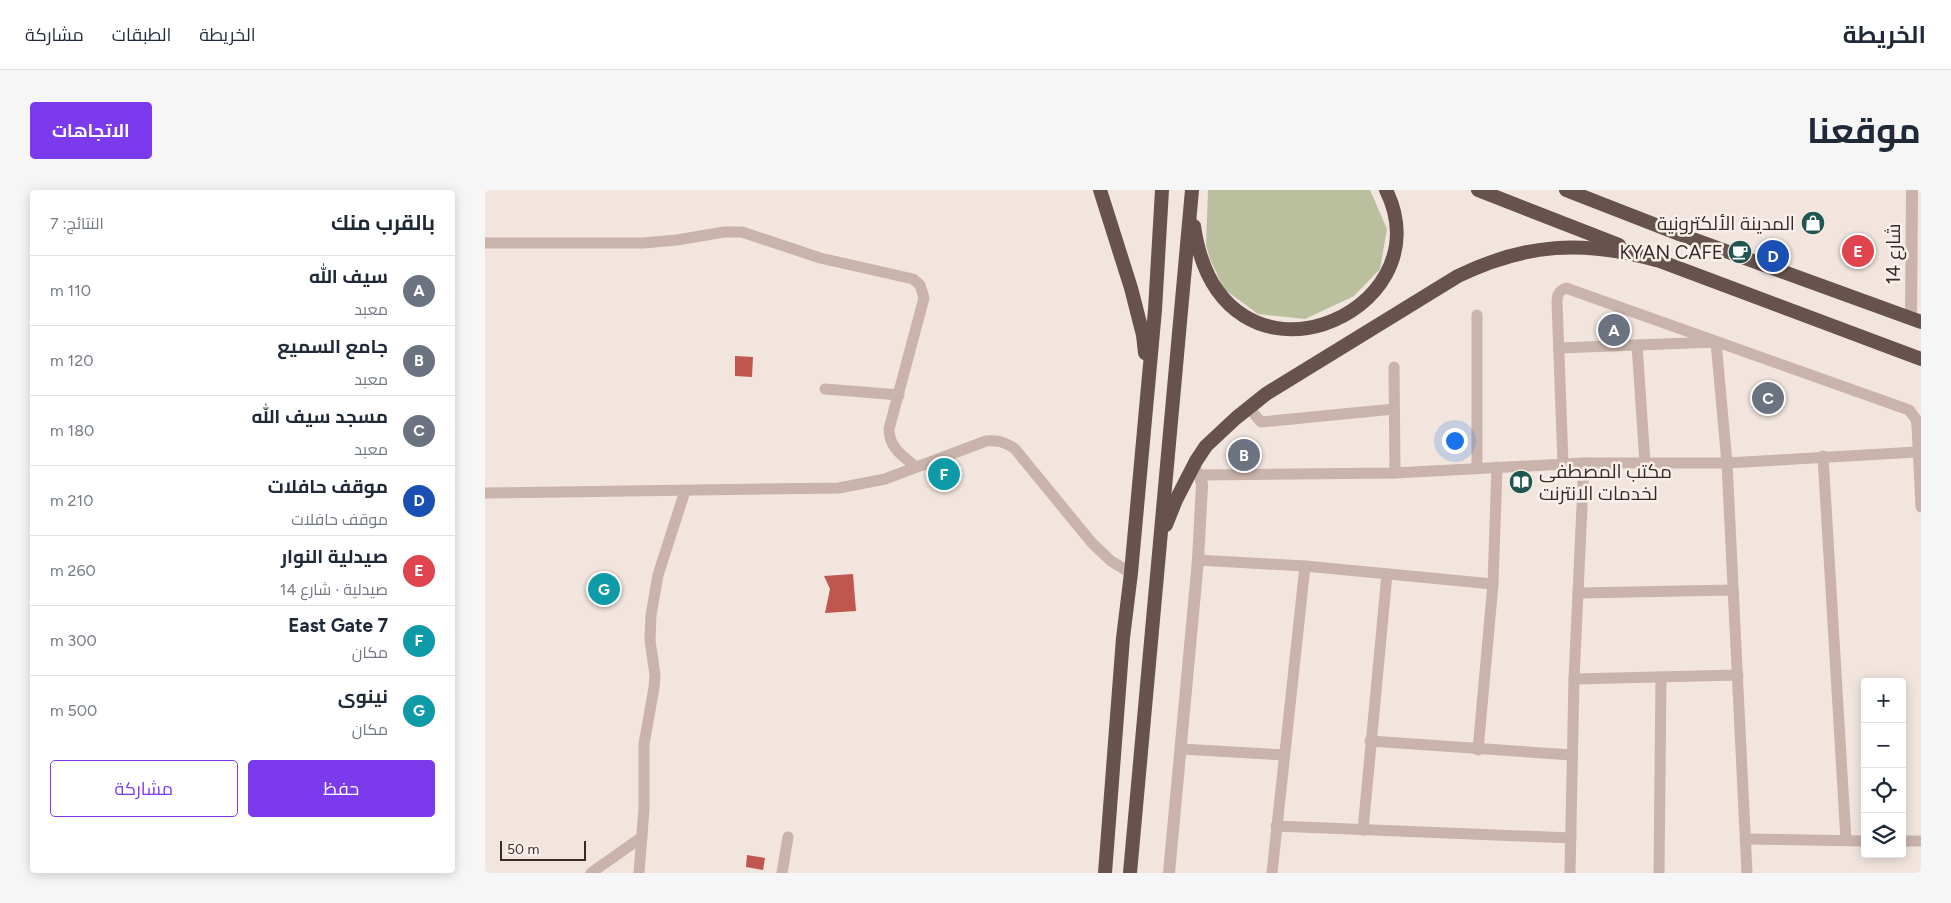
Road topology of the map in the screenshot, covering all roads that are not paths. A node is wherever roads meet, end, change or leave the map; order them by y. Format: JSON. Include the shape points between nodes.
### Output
{"nodes":[{"id":1,"x":1100,"y":190,"type":"edge"},
{"id":2,"x":1162,"y":190,"type":"edge"},
{"id":3,"x":1193,"y":190,"type":"edge"},
{"id":4,"x":1386,"y":190,"type":"edge"},
{"id":5,"x":1478,"y":190,"type":"edge"},
{"id":6,"x":1565,"y":190,"type":"edge"},
{"id":7,"x":1574,"y":190,"type":"edge"},
{"id":8,"x":1912,"y":190,"type":"edge"},
{"id":9,"x":1600,"y":202,"type":"junction"},
{"id":10,"x":485,"y":243,"type":"edge"},
{"id":11,"x":1656,"y":260,"type":"junction"},
{"id":12,"x":1477,"y":315,"type":"dead end"},
{"id":13,"x":1916,"y":320,"type":"edge"},
{"id":14,"x":1717,"y":342,"type":"junction"},
{"id":15,"x":1637,"y":345,"type":"junction"},
{"id":16,"x":1559,"y":348,"type":"junction"},
{"id":17,"x":1921,"y":359,"type":"edge"},
{"id":18,"x":1394,"y":367,"type":"dead end"},
{"id":19,"x":1147,"y":387,"type":"junction"},
{"id":20,"x":825,"y":389,"type":"dead end"},
{"id":21,"x":899,"y":395,"type":"junction"},
{"id":22,"x":1249,"y":408,"type":"junction"},
{"id":23,"x":1394,"y":409,"type":"junction"},
{"id":24,"x":1917,"y":452,"type":"junction"},
{"id":25,"x":1823,"y":456,"type":"junction"},
{"id":26,"x":1584,"y":463,"type":"junction"},
{"id":27,"x":1645,"y":463,"type":"junction"},
{"id":28,"x":1727,"y":463,"type":"junction"},
{"id":29,"x":1563,"y":464,"type":"junction"},
{"id":30,"x":916,"y":467,"type":"junction"},
{"id":31,"x":1497,"y":467,"type":"junction"},
{"id":32,"x":1477,"y":468,"type":"junction"},
{"id":33,"x":1196,"y":472,"type":"junction"},
{"id":34,"x":1395,"y":473,"type":"junction"},
{"id":35,"x":1920,"y":475,"type":"edge"},
{"id":36,"x":685,"y":491,"type":"junction"},
{"id":37,"x":485,"y":493,"type":"edge"},
{"id":38,"x":1921,"y":506,"type":"edge"},
{"id":39,"x":1198,"y":560,"type":"junction"},
{"id":40,"x":1305,"y":566,"type":"junction"},
{"id":41,"x":1157,"y":572,"type":"junction"},
{"id":42,"x":1131,"y":573,"type":"junction"},
{"id":43,"x":1387,"y":574,"type":"junction"},
{"id":44,"x":1493,"y":584,"type":"junction"},
{"id":45,"x":1733,"y":590,"type":"junction"},
{"id":46,"x":1578,"y":593,"type":"junction"},
{"id":47,"x":1737,"y":675,"type":"junction"},
{"id":48,"x":1661,"y":677,"type":"junction"},
{"id":49,"x":1574,"y":679,"type":"junction"},
{"id":50,"x":1370,"y":742,"type":"junction"},
{"id":51,"x":1181,"y":749,"type":"junction"},
{"id":52,"x":1478,"y":750,"type":"junction"},
{"id":53,"x":1573,"y":755,"type":"junction"},
{"id":54,"x":1284,"y":756,"type":"junction"},
{"id":55,"x":1276,"y":826,"type":"junction"},
{"id":56,"x":1363,"y":830,"type":"junction"},
{"id":57,"x":642,"y":837,"type":"junction"},
{"id":58,"x":788,"y":837,"type":"dead end"},
{"id":59,"x":1571,"y":838,"type":"junction"},
{"id":60,"x":1746,"y":839,"type":"junction"},
{"id":61,"x":1847,"y":840,"type":"junction"},
{"id":62,"x":1861,"y":841,"type":"edge"},
{"id":63,"x":1906,"y":841,"type":"edge"},
{"id":64,"x":1921,"y":842,"type":"edge"},
{"id":65,"x":591,"y":873,"type":"edge"},
{"id":66,"x":639,"y":873,"type":"edge"},
{"id":67,"x":782,"y":873,"type":"edge"},
{"id":68,"x":1105,"y":873,"type":"edge"},
{"id":69,"x":1130,"y":873,"type":"edge"},
{"id":70,"x":1169,"y":873,"type":"edge"},
{"id":71,"x":1272,"y":873,"type":"edge"},
{"id":72,"x":1570,"y":873,"type":"edge"},
{"id":73,"x":1659,"y":873,"type":"edge"},
{"id":74,"x":1747,"y":873,"type":"edge"}],
"edges":[{"from":1,"to":19,"type":"highway","via":[[1137,312],[1145,352]]},
{"from":2,"to":19,"type":"highway"},
{"from":3,"to":4,"type":"highway","via":[[1196,242],[1201,262],[1216,290],[1231,306],[1250,318],[1276,329],[1290,330],[1307,329],[1337,319],[1379,286],[1391,263],[1397,239],[1396,221]]},
{"from":3,"to":41,"type":"highway"},
{"from":5,"to":11,"type":"highway"},
{"from":6,"to":9,"type":"highway"},
{"from":7,"to":9,"type":"highway"},
{"from":8,"to":13,"type":"street","name":"شارع 14"},
{"from":9,"to":13,"type":"highway"},
{"from":10,"to":21,"type":"street","via":[[643,243],[742,232],[820,258],[908,277],[920,285],[924,298]]},
{"from":11,"to":17,"type":"highway"},
{"from":11,"to":22,"type":"highway","via":[[1607,249],[1557,247],[1511,255],[1484,264],[1433,291],[1266,394]]},
{"from":12,"to":32,"type":"street"},
{"from":14,"to":15,"type":"street"},
{"from":14,"to":16,"type":"street","via":[[1566,288],[1557,296]]},
{"from":14,"to":24,"type":"street","via":[[1909,410],[1916,419]]},
{"from":14,"to":28,"type":"street"},
{"from":15,"to":16,"type":"street"},
{"from":15,"to":27,"type":"street"},
{"from":16,"to":29,"type":"street"},
{"from":18,"to":23,"type":"street"},
{"from":19,"to":42,"type":"highway"},
{"from":20,"to":21,"type":"street"},
{"from":21,"to":30,"type":"street","via":[[890,423],[890,439],[895,449]]},
{"from":22,"to":23,"type":"street","via":[[1261,422]]},
{"from":22,"to":33,"type":"highway","via":[[1205,446]]},
{"from":23,"to":34,"type":"street"},
{"from":24,"to":25,"type":"street"},
{"from":24,"to":35,"type":"street"},
{"from":25,"to":28,"type":"street"},
{"from":25,"to":61,"type":"street"},
{"from":26,"to":27,"type":"street"},
{"from":26,"to":29,"type":"street"},
{"from":26,"to":46,"type":"street"},
{"from":27,"to":28,"type":"street"},
{"from":28,"to":45,"type":"street"},
{"from":29,"to":31,"type":"street"},
{"from":30,"to":36,"type":"street","via":[[885,479],[839,488]]},
{"from":30,"to":42,"type":"street","via":[[986,441],[1006,443],[1015,449],[1096,548]]},
{"from":31,"to":32,"type":"street"},
{"from":31,"to":44,"type":"street"},
{"from":32,"to":34,"type":"street"},
{"from":33,"to":34,"type":"street"},
{"from":33,"to":39,"type":"street","via":[[1202,485]]},
{"from":33,"to":41,"type":"highway","via":[[1170,514]]},
{"from":35,"to":38,"type":"street"},
{"from":36,"to":37,"type":"street"},
{"from":36,"to":57,"type":"street","via":[[658,575],[651,615],[649,640],[655,675],[644,744]]},
{"from":39,"to":40,"type":"street"},
{"from":39,"to":51,"type":"street"},
{"from":40,"to":43,"type":"street"},
{"from":40,"to":54,"type":"street"},
{"from":41,"to":69,"type":"highway"},
{"from":42,"to":68,"type":"highway"},
{"from":43,"to":44,"type":"street"},
{"from":43,"to":50,"type":"street"},
{"from":44,"to":52,"type":"street"},
{"from":45,"to":46,"type":"street"},
{"from":45,"to":47,"type":"street"},
{"from":46,"to":49,"type":"street"},
{"from":47,"to":48,"type":"street"},
{"from":47,"to":60,"type":"street"},
{"from":48,"to":49,"type":"street"},
{"from":48,"to":73,"type":"street"},
{"from":49,"to":53,"type":"street"},
{"from":50,"to":52,"type":"street"},
{"from":50,"to":56,"type":"street"},
{"from":51,"to":54,"type":"street"},
{"from":51,"to":70,"type":"street"},
{"from":52,"to":53,"type":"street"},
{"from":53,"to":59,"type":"street"},
{"from":54,"to":55,"type":"street"},
{"from":55,"to":56,"type":"street"},
{"from":55,"to":71,"type":"street"},
{"from":56,"to":59,"type":"street"},
{"from":57,"to":65,"type":"street"},
{"from":57,"to":66,"type":"street"},
{"from":58,"to":67,"type":"street"},
{"from":59,"to":72,"type":"street"},
{"from":60,"to":61,"type":"street"},
{"from":60,"to":74,"type":"street"},
{"from":61,"to":62,"type":"street"},
{"from":63,"to":64,"type":"street"}]}
